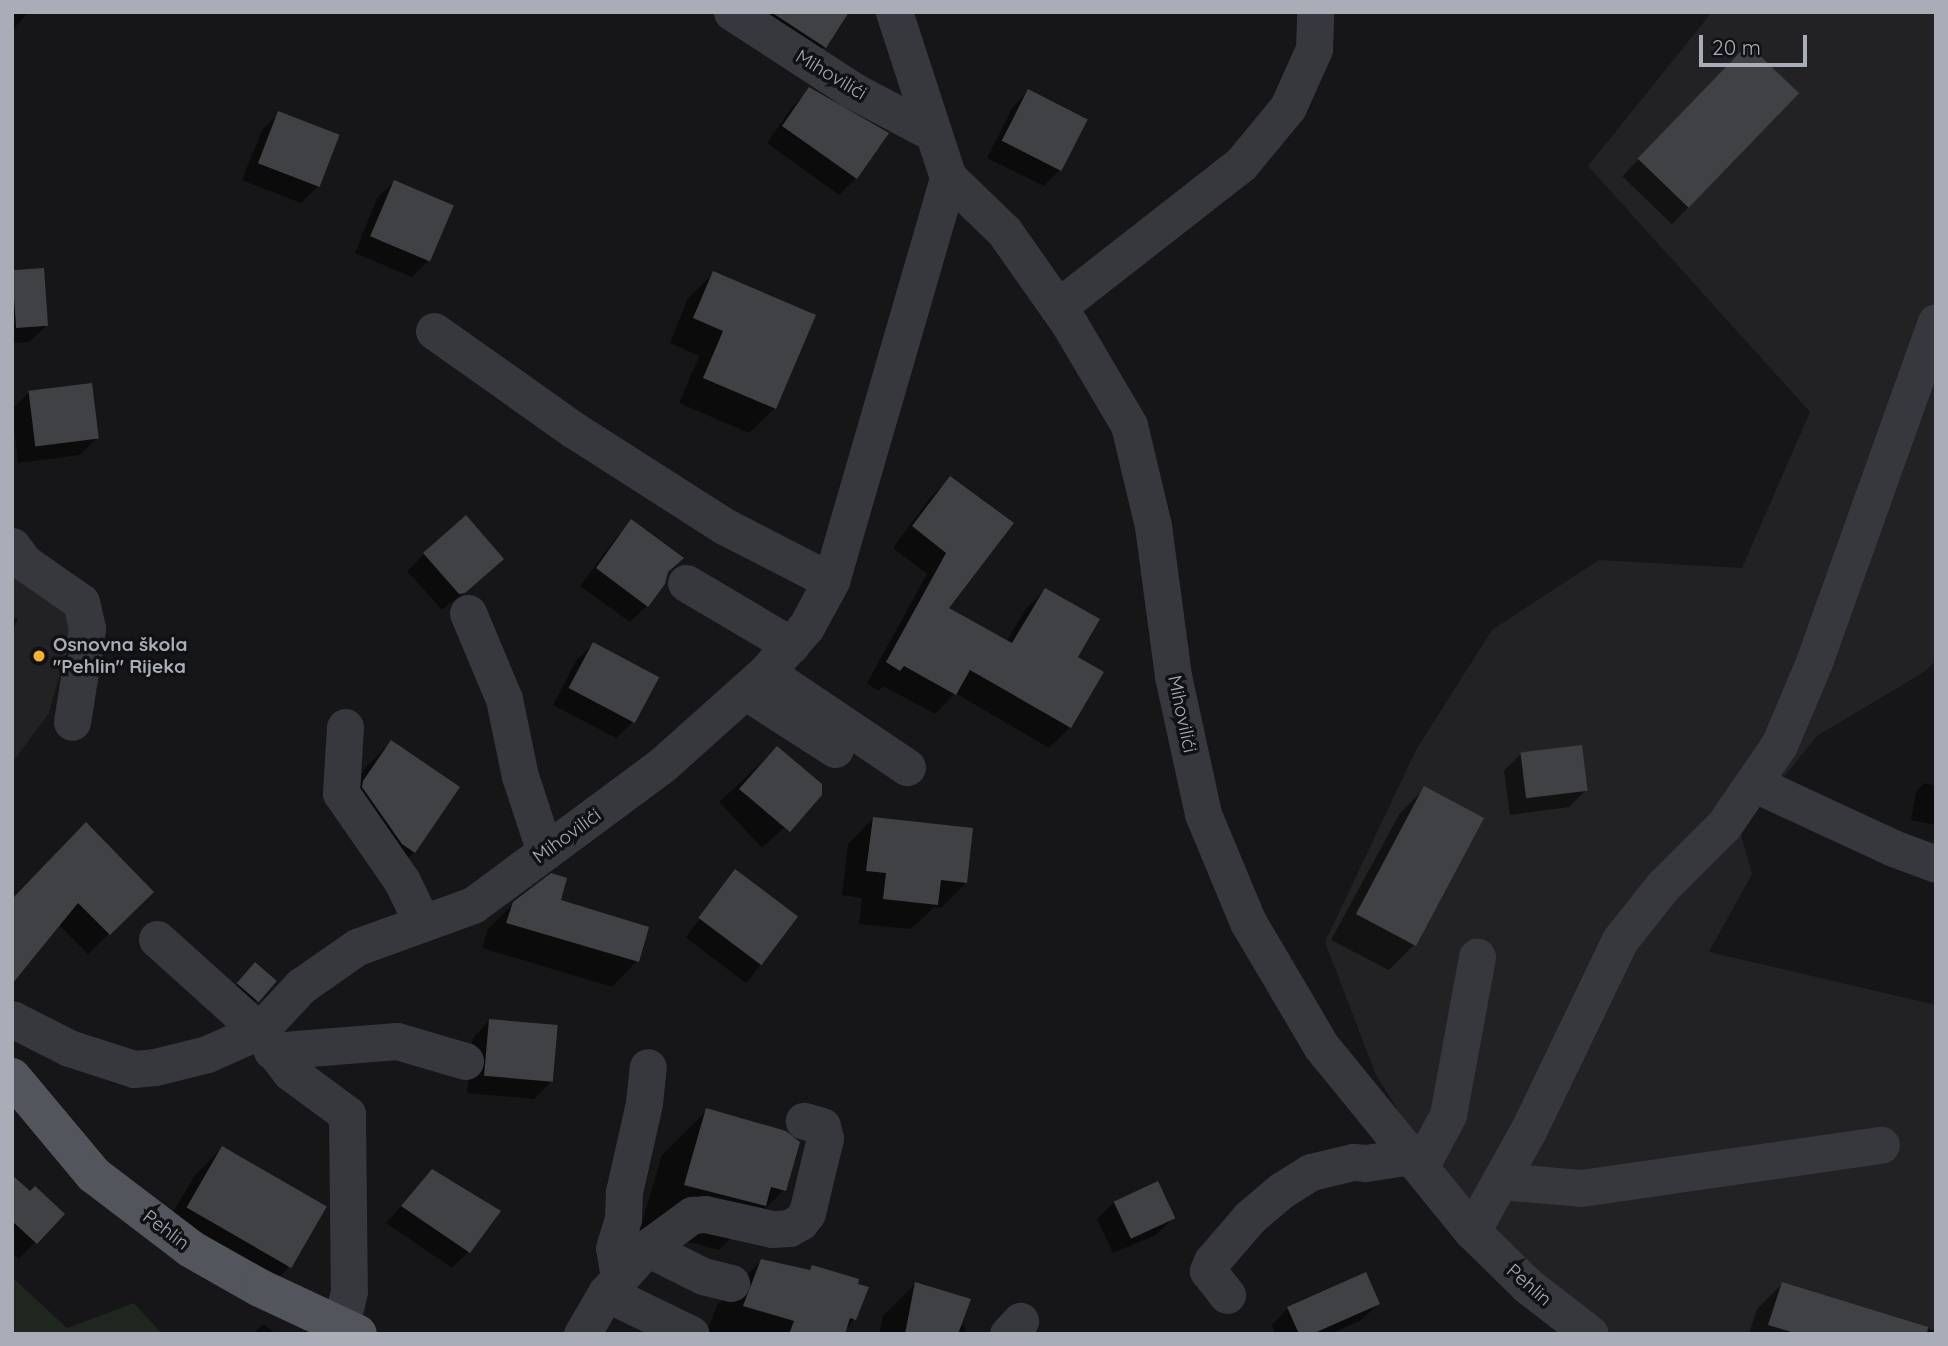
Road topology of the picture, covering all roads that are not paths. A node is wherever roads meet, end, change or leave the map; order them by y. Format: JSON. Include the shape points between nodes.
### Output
{"nodes":[{"id":1,"x":732,"y":12,"type":"edge"},
{"id":2,"x":894,"y":12,"type":"edge"},
{"id":3,"x":1315,"y":12,"type":"edge"},
{"id":4,"x":933,"y":133,"type":"junction"},
{"id":5,"x":948,"y":177,"type":"junction"},
{"id":6,"x":1058,"y":307,"type":"junction"},
{"id":7,"x":1936,"y":322,"type":"edge"},
{"id":8,"x":434,"y":331,"type":"dead end"},
{"id":9,"x":12,"y":546,"type":"edge"},
{"id":10,"x":831,"y":581,"type":"junction"},
{"id":11,"x":686,"y":583,"type":"dead end"},
{"id":12,"x":468,"y":613,"type":"dead end"},
{"id":13,"x":791,"y":645,"type":"junction"},
{"id":14,"x":755,"y":682,"type":"junction"},
{"id":15,"x":72,"y":722,"type":"dead end"},
{"id":16,"x":345,"y":727,"type":"dead end"},
{"id":17,"x":838,"y":750,"type":"dead end"},
{"id":18,"x":907,"y":767,"type":"dead end"},
{"id":19,"x":1753,"y":783,"type":"junction"},
{"id":20,"x":545,"y":852,"type":"junction"},
{"id":21,"x":1936,"y":864,"type":"edge"},
{"id":22,"x":422,"y":923,"type":"junction"},
{"id":23,"x":156,"y":939,"type":"dead end"},
{"id":24,"x":1477,"y":957,"type":"dead end"},
{"id":25,"x":12,"y":1019,"type":"edge"},
{"id":26,"x":266,"y":1041,"type":"junction"},
{"id":27,"x":466,"y":1061,"type":"dead end"},
{"id":28,"x":648,"y":1067,"type":"dead end"},
{"id":29,"x":12,"y":1077,"type":"edge"},
{"id":30,"x":804,"y":1121,"type":"dead end"},
{"id":31,"x":1881,"y":1145,"type":"dead end"},
{"id":32,"x":1416,"y":1161,"type":"junction"},
{"id":33,"x":1500,"y":1181,"type":"junction"},
{"id":34,"x":1472,"y":1231,"type":"junction"},
{"id":35,"x":647,"y":1248,"type":"junction"},
{"id":36,"x":731,"y":1283,"type":"dead end"},
{"id":37,"x":613,"y":1286,"type":"junction"},
{"id":38,"x":1227,"y":1295,"type":"dead end"},
{"id":39,"x":350,"y":1330,"type":"edge"},
{"id":40,"x":582,"y":1334,"type":"edge"},
{"id":41,"x":691,"y":1334,"type":"edge"},
{"id":42,"x":1590,"y":1334,"type":"edge"}],
"edges":[{"from":1,"to":4,"type":"street","name":"Mihovilići","via":[[852,90]]},
{"from":2,"to":4,"type":"street","name":"Mihovilići"},
{"from":3,"to":6,"type":"street","via":[[1314,49],[1288,107],[1241,163]]},
{"from":4,"to":5,"type":"street","name":"Mihovilići"},
{"from":5,"to":6,"type":"street","name":"Mihovilići","via":[[1004,231]]},
{"from":5,"to":10,"type":"street","name":"Mihovilići"},
{"from":6,"to":32,"type":"street","name":"Mihovilići","via":[[1129,425],[1153,526],[1173,676],[1203,814],[1248,922],[1321,1045]]},
{"from":7,"to":19,"type":"street","via":[[1814,662],[1779,744]]},
{"from":8,"to":10,"type":"street","via":[[574,430],[724,526]]},
{"from":9,"to":15,"type":"street","via":[[24,563],[81,602],[87,628]]},
{"from":10,"to":13,"type":"street","name":"Mihovilići"},
{"from":11,"to":13,"type":"street"},
{"from":12,"to":20,"type":"street","via":[[504,699],[520,776]]},
{"from":13,"to":14,"type":"street","name":"Mihovilići"},
{"from":14,"to":17,"type":"street"},
{"from":14,"to":18,"type":"street"},
{"from":14,"to":20,"type":"street","name":"Mihovilići","via":[[662,765]]},
{"from":16,"to":22,"type":"street","via":[[341,793],[402,881]]},
{"from":19,"to":21,"type":"street"},
{"from":19,"to":33,"type":"street","via":[[1724,825],[1662,887],[1620,940]]},
{"from":20,"to":22,"type":"street","name":"Mihovilići","via":[[473,905]]},
{"from":22,"to":26,"type":"street","name":"Mihovilići","via":[[357,947],[301,986]]},
{"from":23,"to":26,"type":"street"},
{"from":24,"to":32,"type":"street","via":[[1448,1115]]},
{"from":25,"to":26,"type":"street","name":"Mihovilići","via":[[69,1048],[134,1069]]},
{"from":26,"to":27,"type":"street","via":[[397,1041]]},
{"from":26,"to":39,"type":"street","via":[[290,1072],[347,1114]]},
{"from":28,"to":37,"type":"street","via":[[614,1248]]},
{"from":29,"to":39,"type":"main road","name":"Pehlin","via":[[94,1175],[191,1249]]},
{"from":30,"to":35,"type":"street","via":[[822,1126],[825,1138],[811,1201],[800,1222],[772,1229],[692,1214]]},
{"from":31,"to":33,"type":"street","via":[[1581,1188]]},
{"from":32,"to":34,"type":"street","name":"Mihovilići"},
{"from":32,"to":38,"type":"street","via":[[1353,1162],[1311,1172],[1282,1190],[1250,1217],[1212,1261],[1209,1271]]},
{"from":33,"to":34,"type":"street"},
{"from":34,"to":42,"type":"street","name":"Pehlin","via":[[1528,1286]]},
{"from":35,"to":36,"type":"street","via":[[703,1276]]},
{"from":35,"to":37,"type":"street"},
{"from":37,"to":40,"type":"street"},
{"from":37,"to":41,"type":"street"}]}
